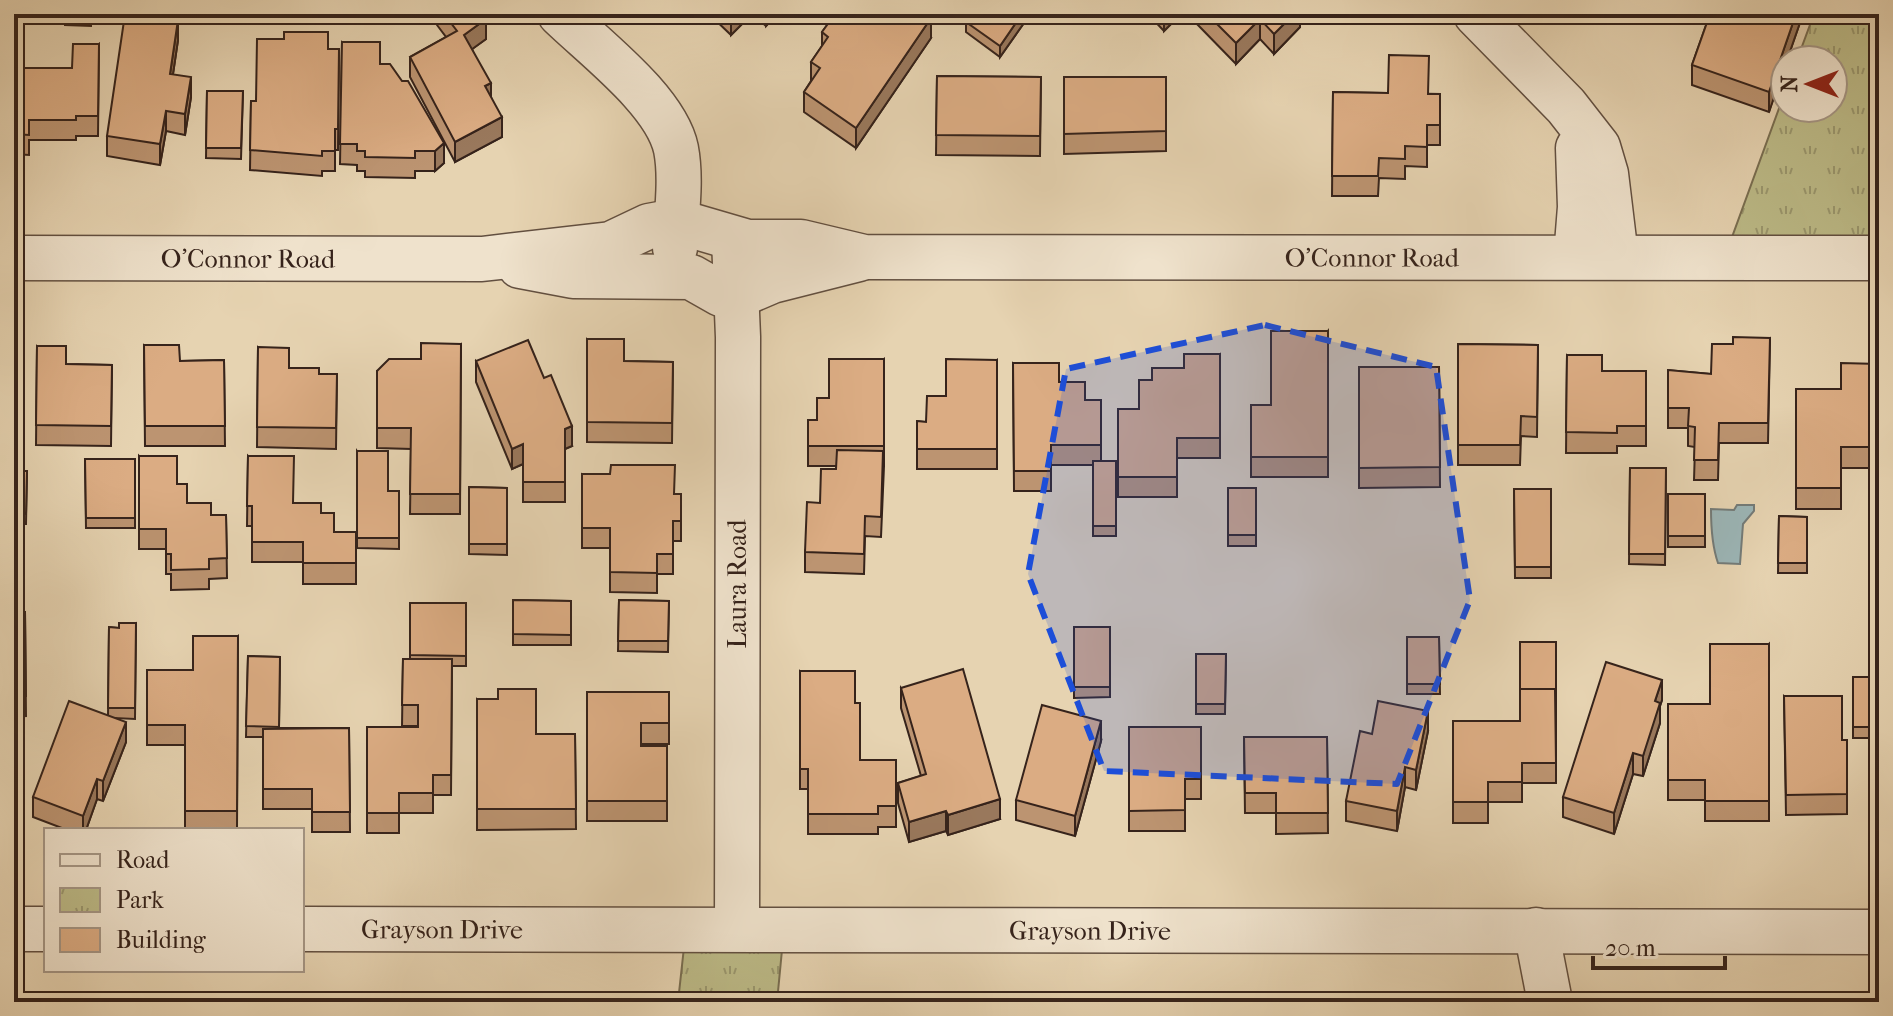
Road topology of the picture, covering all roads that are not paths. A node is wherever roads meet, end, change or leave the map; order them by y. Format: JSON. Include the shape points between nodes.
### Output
{"nodes":[{"id":1,"x":560,"y":14,"type":"edge"},
{"id":2,"x":1476,"y":14,"type":"edge"},
{"id":3,"x":676,"y":221,"type":"junction"},
{"id":4,"x":734,"y":239,"type":"junction"},
{"id":5,"x":864,"y":257,"type":"junction"},
{"id":6,"x":1596,"y":257,"type":"junction"},
{"id":7,"x":14,"y":258,"type":"edge"},
{"id":8,"x":1879,"y":258,"type":"edge"},
{"id":9,"x":482,"y":259,"type":"junction"},
{"id":10,"x":673,"y":275,"type":"junction"},
{"id":11,"x":737,"y":296,"type":"junction"},
{"id":12,"x":14,"y":929,"type":"edge"},
{"id":13,"x":44,"y":929,"type":"edge"},
{"id":14,"x":304,"y":929,"type":"edge"},
{"id":15,"x":737,"y":929,"type":"junction"},
{"id":16,"x":1536,"y":930,"type":"junction"},
{"id":17,"x":1879,"y":932,"type":"edge"},
{"id":18,"x":1550,"y":1002,"type":"edge"}],
"edges":[{"from":1,"to":3,"type":"street","via":[[662,117],[677,155]]},
{"from":2,"to":6,"type":"street","via":[[1566,106],[1598,147],[1606,174]]},
{"from":3,"to":4,"type":"street","name":"O'Connor Road"},
{"from":3,"to":9,"type":"street","name":"O'Connor Road","via":[[649,226],[611,244]]},
{"from":3,"to":10,"type":"street"},
{"from":4,"to":5,"type":"street","name":"O'Connor Road","via":[[801,242]]},
{"from":4,"to":11,"type":"street","name":"Laura Road"},
{"from":5,"to":6,"type":"street","name":"O'Connor Road"},
{"from":5,"to":11,"type":"street","name":"O'Connor Road","via":[[772,281]]},
{"from":6,"to":8,"type":"street","name":"O'Connor Road"},
{"from":7,"to":9,"type":"street","name":"O'Connor Road"},
{"from":9,"to":10,"type":"street","name":"O'Connor Road","via":[[573,276]]},
{"from":10,"to":11,"type":"street","name":"O'Connor Road"},
{"from":11,"to":15,"type":"street","name":"Laura Road"},
{"from":12,"to":13,"type":"street"},
{"from":14,"to":15,"type":"street","name":"Grayson Drive"},
{"from":15,"to":16,"type":"street","name":"Grayson Drive"},
{"from":16,"to":17,"type":"street","name":"Grayson Drive"},
{"from":16,"to":18,"type":"street"}]}
